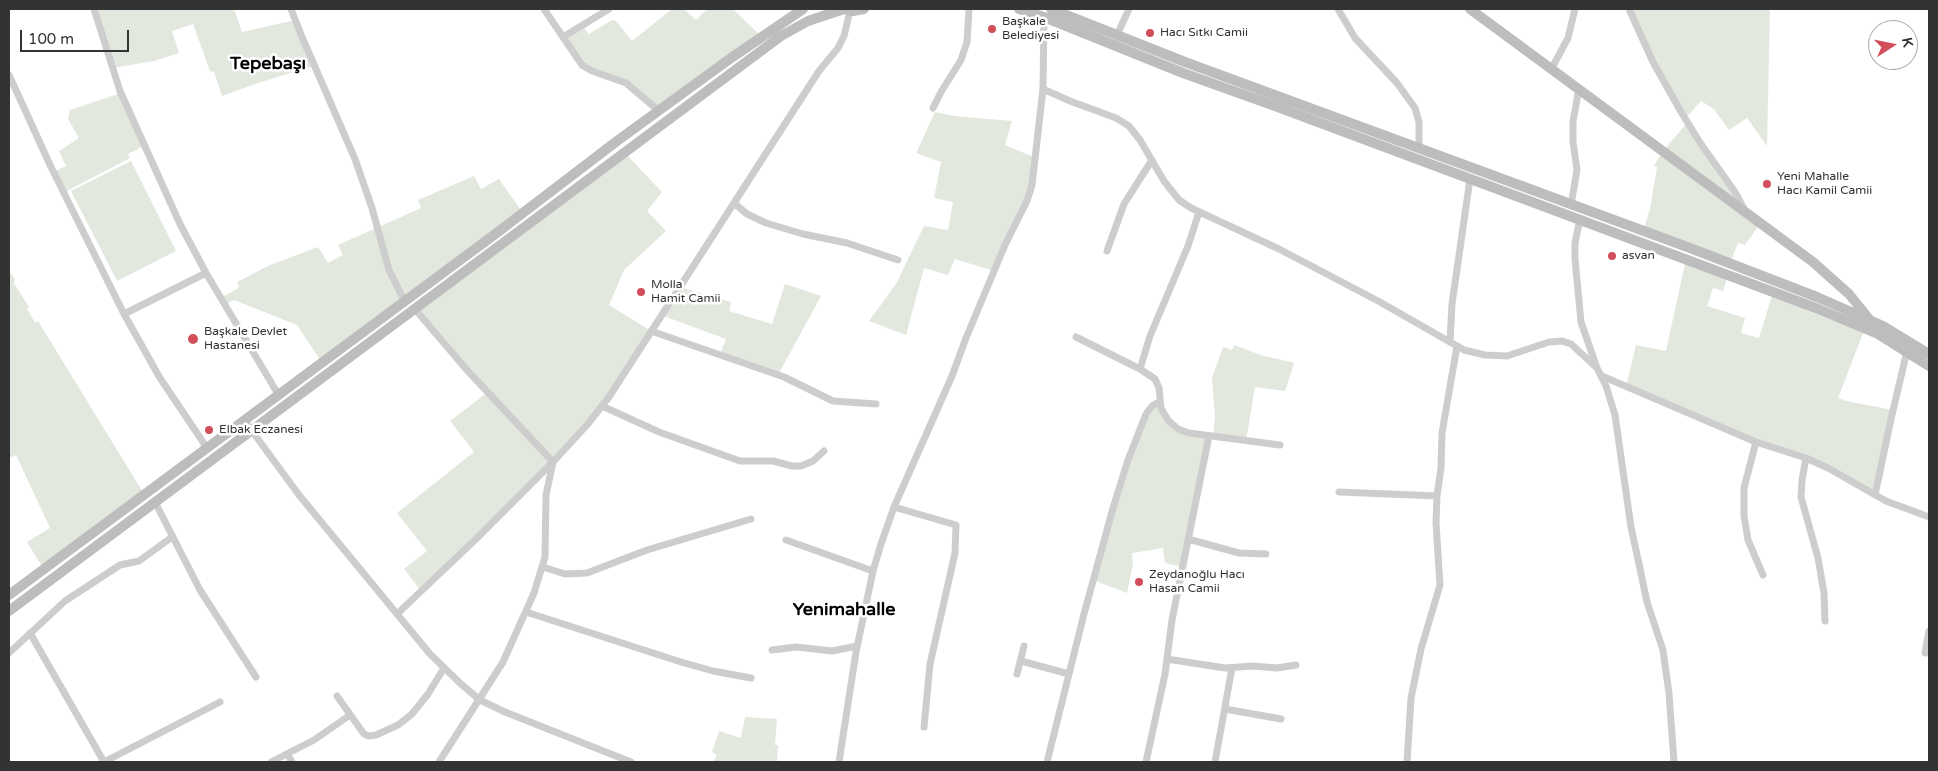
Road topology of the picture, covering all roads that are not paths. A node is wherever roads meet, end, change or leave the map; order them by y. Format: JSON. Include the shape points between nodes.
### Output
{"nodes":[{"id":1,"x":94,"y":9,"type":"edge"},
{"id":2,"x":291,"y":9,"type":"edge"},
{"id":3,"x":544,"y":9,"type":"edge"},
{"id":4,"x":609,"y":9,"type":"edge"},
{"id":5,"x":804,"y":9,"type":"edge"},
{"id":6,"x":846,"y":9,"type":"edge"},
{"id":7,"x":864,"y":9,"type":"edge"},
{"id":8,"x":969,"y":9,"type":"edge"},
{"id":9,"x":1019,"y":9,"type":"edge"},
{"id":10,"x":1129,"y":9,"type":"edge"},
{"id":11,"x":1338,"y":9,"type":"edge"},
{"id":12,"x":1470,"y":9,"type":"edge"},
{"id":13,"x":1575,"y":9,"type":"edge"},
{"id":14,"x":1629,"y":9,"type":"edge"},
{"id":15,"x":1046,"y":11,"type":"edge"},
{"id":16,"x":1117,"y":36,"type":"junction"},
{"id":17,"x":564,"y":37,"type":"junction"},
{"id":18,"x":1552,"y":68,"type":"junction"},
{"id":19,"x":9,"y":75,"type":"edge"},
{"id":20,"x":1578,"y":88,"type":"junction"},
{"id":21,"x":1043,"y":89,"type":"junction"},
{"id":22,"x":933,"y":108,"type":"dead end"},
{"id":23,"x":659,"y":110,"type":"junction"},
{"id":24,"x":1419,"y":148,"type":"junction"},
{"id":25,"x":1152,"y":160,"type":"junction"},
{"id":26,"x":1470,"y":179,"type":"junction"},
{"id":27,"x":734,"y":203,"type":"junction"},
{"id":28,"x":1571,"y":205,"type":"junction"},
{"id":29,"x":1200,"y":212,"type":"junction"},
{"id":30,"x":1747,"y":214,"type":"junction"},
{"id":31,"x":1580,"y":219,"type":"junction"},
{"id":32,"x":1107,"y":251,"type":"dead end"},
{"id":33,"x":898,"y":260,"type":"dead end"},
{"id":34,"x":206,"y":273,"type":"junction"},
{"id":35,"x":404,"y":300,"type":"junction"},
{"id":36,"x":414,"y":308,"type":"junction"},
{"id":37,"x":124,"y":314,"type":"junction"},
{"id":38,"x":1870,"y":319,"type":"junction"},
{"id":39,"x":651,"y":331,"type":"junction"},
{"id":40,"x":1076,"y":337,"type":"dead end"},
{"id":41,"x":1453,"y":344,"type":"junction"},
{"id":42,"x":1907,"y":351,"type":"junction"},
{"id":43,"x":1929,"y":354,"type":"edge"},
{"id":44,"x":1929,"y":366,"type":"edge"},
{"id":45,"x":1597,"y":368,"type":"junction"},
{"id":46,"x":1140,"y":369,"type":"junction"},
{"id":47,"x":1602,"y":376,"type":"junction"},
{"id":48,"x":278,"y":394,"type":"junction"},
{"id":49,"x":1159,"y":402,"type":"junction"},
{"id":50,"x":876,"y":404,"type":"dead end"},
{"id":51,"x":602,"y":406,"type":"junction"},
{"id":52,"x":244,"y":420,"type":"junction"},
{"id":53,"x":251,"y":430,"type":"junction"},
{"id":54,"x":1208,"y":436,"type":"junction"},
{"id":55,"x":1756,"y":442,"type":"junction"},
{"id":56,"x":1280,"y":445,"type":"dead end"},
{"id":57,"x":207,"y":448,"type":"junction"},
{"id":58,"x":824,"y":451,"type":"dead end"},
{"id":59,"x":1806,"y":458,"type":"junction"},
{"id":60,"x":553,"y":462,"type":"junction"},
{"id":61,"x":1339,"y":492,"type":"dead end"},
{"id":62,"x":1875,"y":495,"type":"junction"},
{"id":63,"x":1437,"y":496,"type":"junction"},
{"id":64,"x":154,"y":502,"type":"junction"},
{"id":65,"x":894,"y":507,"type":"junction"},
{"id":66,"x":1929,"y":517,"type":"edge"},
{"id":67,"x":751,"y":519,"type":"dead end"},
{"id":68,"x":172,"y":537,"type":"junction"},
{"id":69,"x":1188,"y":539,"type":"junction"},
{"id":70,"x":786,"y":540,"type":"dead end"},
{"id":71,"x":1266,"y":554,"type":"dead end"},
{"id":72,"x":543,"y":568,"type":"junction"},
{"id":73,"x":873,"y":571,"type":"junction"},
{"id":74,"x":1763,"y":575,"type":"dead end"},
{"id":75,"x":9,"y":593,"type":"edge"},
{"id":76,"x":9,"y":611,"type":"edge"},
{"id":77,"x":526,"y":612,"type":"junction"},
{"id":78,"x":397,"y":614,"type":"junction"},
{"id":79,"x":1825,"y":622,"type":"dead end"},
{"id":80,"x":1929,"y":631,"type":"edge"},
{"id":81,"x":30,"y":634,"type":"junction"},
{"id":82,"x":857,"y":646,"type":"junction"},
{"id":83,"x":1024,"y":646,"type":"dead end"},
{"id":84,"x":772,"y":650,"type":"dead end"},
{"id":85,"x":9,"y":653,"type":"edge"},
{"id":86,"x":1925,"y":653,"type":"dead end"},
{"id":87,"x":1167,"y":659,"type":"junction"},
{"id":88,"x":1020,"y":661,"type":"junction"},
{"id":89,"x":1296,"y":665,"type":"dead end"},
{"id":90,"x":444,"y":668,"type":"junction"},
{"id":91,"x":1232,"y":668,"type":"junction"},
{"id":92,"x":1017,"y":674,"type":"dead end"},
{"id":93,"x":1069,"y":674,"type":"junction"},
{"id":94,"x":256,"y":677,"type":"dead end"},
{"id":95,"x":751,"y":678,"type":"dead end"},
{"id":96,"x":337,"y":696,"type":"dead end"},
{"id":97,"x":480,"y":700,"type":"junction"},
{"id":98,"x":220,"y":702,"type":"dead end"},
{"id":99,"x":1225,"y":709,"type":"junction"},
{"id":100,"x":350,"y":715,"type":"junction"},
{"id":101,"x":1281,"y":719,"type":"dead end"},
{"id":102,"x":924,"y":727,"type":"dead end"},
{"id":103,"x":288,"y":755,"type":"junction"},
{"id":104,"x":104,"y":762,"type":"edge"},
{"id":105,"x":271,"y":762,"type":"edge"},
{"id":106,"x":292,"y":762,"type":"edge"},
{"id":107,"x":439,"y":762,"type":"edge"},
{"id":108,"x":630,"y":762,"type":"edge"},
{"id":109,"x":839,"y":762,"type":"edge"},
{"id":110,"x":1047,"y":762,"type":"edge"},
{"id":111,"x":1146,"y":762,"type":"edge"},
{"id":112,"x":1215,"y":762,"type":"edge"},
{"id":113,"x":1407,"y":762,"type":"edge"},
{"id":114,"x":1674,"y":762,"type":"edge"}],
"edges":[{"from":1,"to":34,"type":"street","via":[[120,91],[180,224]]},
{"from":2,"to":35,"type":"street","via":[[355,159],[389,270]]},
{"from":3,"to":17,"type":"street"},
{"from":4,"to":17,"type":"street"},
{"from":5,"to":23,"type":"main road"},
{"from":6,"to":7,"type":"main road"},
{"from":6,"to":27,"type":"street","via":[[844,36],[838,48],[819,71]]},
{"from":6,"to":36,"type":"main road","via":[[808,21],[781,36]]},
{"from":8,"to":22,"type":"street","via":[[967,42],[961,60]]},
{"from":9,"to":15,"type":"main road"},
{"from":10,"to":16,"type":"street"},
{"from":11,"to":24,"type":"street","via":[[1355,38],[1397,83],[1415,108],[1420,130]]},
{"from":12,"to":18,"type":"main road"},
{"from":13,"to":18,"type":"street","via":[[1568,38]]},
{"from":14,"to":30,"type":"street","via":[[1681,112]]},
{"from":15,"to":16,"type":"main road"},
{"from":15,"to":21,"type":"street"},
{"from":15,"to":26,"type":"main road","via":[[1183,73]]},
{"from":16,"to":24,"type":"main road"},
{"from":17,"to":23,"type":"street","via":[[582,64],[626,83]]},
{"from":18,"to":20,"type":"main road"},
{"from":19,"to":37,"type":"street"},
{"from":20,"to":28,"type":"street","via":[[1573,122],[1577,170]]},
{"from":20,"to":30,"type":"main road"},
{"from":21,"to":25,"type":"street","via":[[1123,122],[1140,140]]},
{"from":21,"to":65,"type":"street","via":[[1035,165],[1027,201],[1005,245]]},
{"from":23,"to":35,"type":"main road"},
{"from":24,"to":28,"type":"main road"},
{"from":25,"to":29,"type":"street","via":[[1179,200]]},
{"from":25,"to":32,"type":"street","via":[[1124,204]]},
{"from":26,"to":31,"type":"main road"},
{"from":26,"to":41,"type":"street","via":[[1452,304]]},
{"from":27,"to":33,"type":"street","via":[[766,223],[854,245]]},
{"from":27,"to":39,"type":"street"},
{"from":28,"to":38,"type":"main road"},
{"from":29,"to":41,"type":"street","via":[[1279,248]]},
{"from":29,"to":46,"type":"street"},
{"from":30,"to":38,"type":"main road","via":[[1836,282]]},
{"from":31,"to":42,"type":"main road","via":[[1833,315],[1878,334]]},
{"from":31,"to":45,"type":"street","via":[[1575,243],[1578,303],[1585,338]]},
{"from":34,"to":37,"type":"street"},
{"from":34,"to":48,"type":"street"},
{"from":35,"to":48,"type":"main road"},
{"from":36,"to":53,"type":"main road"},
{"from":36,"to":60,"type":"street"},
{"from":37,"to":57,"type":"street","via":[[160,378]]},
{"from":38,"to":43,"type":"main road"},
{"from":39,"to":50,"type":"street","via":[[784,377],[833,400]]},
{"from":39,"to":51,"type":"street"},
{"from":40,"to":46,"type":"street"},
{"from":41,"to":45,"type":"street","via":[[1475,353],[1507,356],[1562,341],[1571,344]]},
{"from":41,"to":63,"type":"street"},
{"from":42,"to":44,"type":"main road"},
{"from":42,"to":62,"type":"street"},
{"from":45,"to":47,"type":"street"},
{"from":46,"to":49,"type":"street","via":[[1158,383]]},
{"from":47,"to":55,"type":"street"},
{"from":47,"to":114,"type":"street","via":[[1615,415],[1647,602],[1663,650]]},
{"from":48,"to":52,"type":"main road"},
{"from":49,"to":54,"type":"street","via":[[1168,420],[1178,429]]},
{"from":49,"to":93,"type":"street","via":[[1146,414],[1128,460]]},
{"from":51,"to":58,"type":"street","via":[[658,432],[740,461],[773,461],[801,466],[814,461]]},
{"from":51,"to":60,"type":"street"},
{"from":52,"to":53,"type":"street"},
{"from":52,"to":57,"type":"main road"},
{"from":53,"to":64,"type":"main road"},
{"from":53,"to":78,"type":"street","via":[[299,495]]},
{"from":54,"to":56,"type":"street"},
{"from":54,"to":69,"type":"street"},
{"from":55,"to":59,"type":"street"},
{"from":55,"to":74,"type":"street","via":[[1744,488],[1743,510],[1748,540]]},
{"from":57,"to":75,"type":"main road"},
{"from":59,"to":62,"type":"street"},
{"from":59,"to":79,"type":"street","via":[[1801,497],[1818,558]]},
{"from":60,"to":72,"type":"street","via":[[546,495]]},
{"from":60,"to":78,"type":"street"},
{"from":61,"to":63,"type":"street"},
{"from":62,"to":66,"type":"street"},
{"from":63,"to":113,"type":"street","via":[[1440,585],[1411,698]]},
{"from":64,"to":68,"type":"street"},
{"from":64,"to":76,"type":"main road"},
{"from":65,"to":73,"type":"street"},
{"from":65,"to":102,"type":"street","via":[[956,525],[955,552],[930,664]]},
{"from":67,"to":72,"type":"street","via":[[647,550],[587,573],[565,574]]},
{"from":68,"to":81,"type":"street","via":[[139,561],[120,565],[65,600]]},
{"from":68,"to":94,"type":"street","via":[[200,590]]},
{"from":69,"to":71,"type":"street","via":[[1239,553]]},
{"from":69,"to":87,"type":"street"},
{"from":70,"to":73,"type":"street"},
{"from":72,"to":77,"type":"street"},
{"from":73,"to":82,"type":"street"},
{"from":77,"to":95,"type":"street","via":[[681,662]]},
{"from":77,"to":97,"type":"street","via":[[503,662]]},
{"from":78,"to":90,"type":"street"},
{"from":80,"to":86,"type":"street"},
{"from":81,"to":85,"type":"street"},
{"from":81,"to":104,"type":"street"},
{"from":82,"to":84,"type":"street","via":[[832,651],[796,647]]},
{"from":82,"to":109,"type":"street"},
{"from":83,"to":88,"type":"street"},
{"from":87,"to":91,"type":"street"},
{"from":87,"to":111,"type":"street"},
{"from":88,"to":92,"type":"street"},
{"from":88,"to":93,"type":"street"},
{"from":89,"to":91,"type":"street"},
{"from":90,"to":97,"type":"street"},
{"from":90,"to":100,"type":"street","via":[[419,707],[382,733],[366,735]]},
{"from":91,"to":99,"type":"street"},
{"from":93,"to":110,"type":"street"},
{"from":96,"to":100,"type":"street"},
{"from":97,"to":107,"type":"street"},
{"from":97,"to":108,"type":"street"},
{"from":98,"to":104,"type":"street"},
{"from":99,"to":101,"type":"street"},
{"from":99,"to":112,"type":"street"},
{"from":100,"to":103,"type":"street"},
{"from":103,"to":105,"type":"street"},
{"from":103,"to":106,"type":"street"}]}
